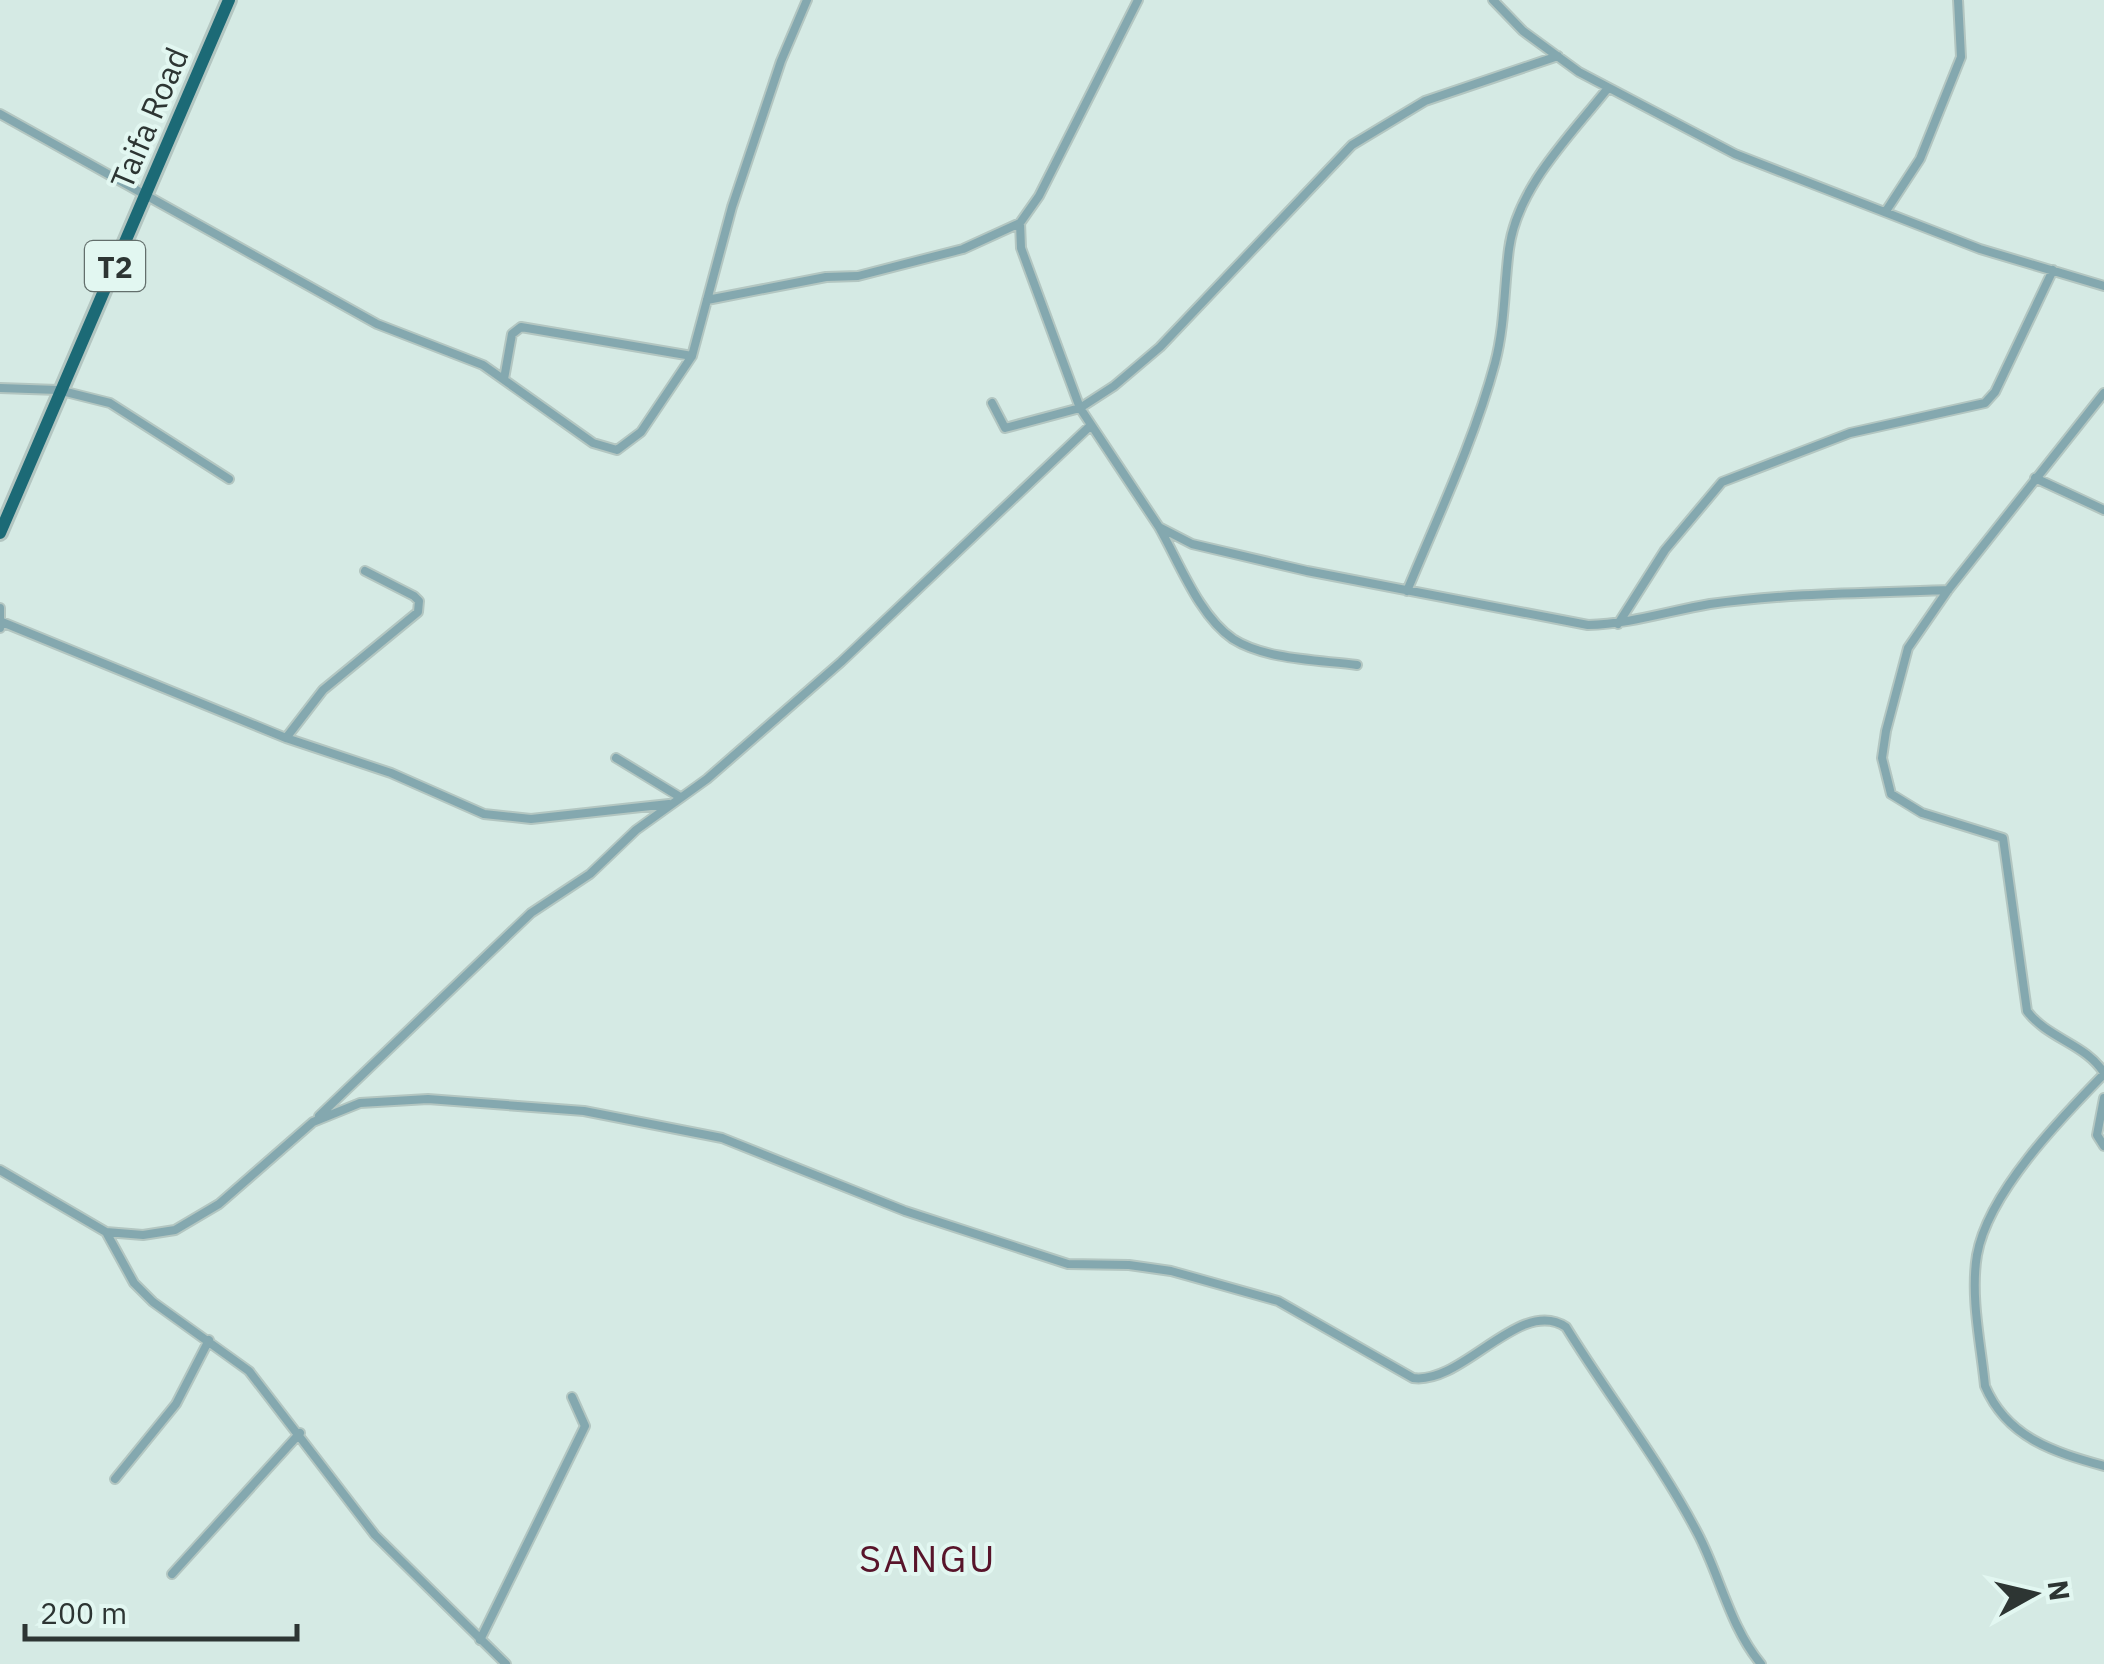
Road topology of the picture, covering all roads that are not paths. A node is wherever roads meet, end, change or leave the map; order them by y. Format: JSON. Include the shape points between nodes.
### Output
{"nodes":[{"id":1,"x":229,"y":0,"type":"edge"},
{"id":2,"x":807,"y":0,"type":"edge"},
{"id":3,"x":1138,"y":0,"type":"edge"},
{"id":4,"x":1493,"y":0,"type":"edge"},
{"id":5,"x":1958,"y":0,"type":"edge"},
{"id":6,"x":1558,"y":56,"type":"junction"},
{"id":7,"x":1608,"y":88,"type":"junction"},
{"id":8,"x":0,"y":114,"type":"edge"},
{"id":9,"x":146,"y":197,"type":"junction"},
{"id":10,"x":1886,"y":211,"type":"junction"},
{"id":11,"x":1020,"y":222,"type":"junction"},
{"id":12,"x":2053,"y":270,"type":"junction"},
{"id":13,"x":2104,"y":286,"type":"edge"},
{"id":14,"x":707,"y":300,"type":"junction"},
{"id":15,"x":692,"y":356,"type":"junction"},
{"id":16,"x":504,"y":380,"type":"junction"},
{"id":17,"x":0,"y":388,"type":"edge"},
{"id":18,"x":58,"y":390,"type":"junction"},
{"id":19,"x":2104,"y":393,"type":"edge"},
{"id":20,"x":992,"y":403,"type":"dead end"},
{"id":21,"x":1080,"y":408,"type":"junction"},
{"id":22,"x":1090,"y":426,"type":"junction"},
{"id":23,"x":2036,"y":478,"type":"junction"},
{"id":24,"x":229,"y":479,"type":"dead end"},
{"id":25,"x":2104,"y":510,"type":"edge"},
{"id":26,"x":1159,"y":527,"type":"junction"},
{"id":27,"x":0,"y":533,"type":"edge"},
{"id":28,"x":365,"y":570,"type":"dead end"},
{"id":29,"x":1948,"y":590,"type":"junction"},
{"id":30,"x":1407,"y":591,"type":"junction"},
{"id":31,"x":0,"y":608,"type":"edge"},
{"id":32,"x":1618,"y":624,"type":"junction"},
{"id":33,"x":1,"y":625,"type":"edge"},
{"id":34,"x":1357,"y":666,"type":"dead end"},
{"id":35,"x":286,"y":738,"type":"junction"},
{"id":36,"x":616,"y":758,"type":"dead end"},
{"id":37,"x":680,"y":797,"type":"junction"},
{"id":38,"x":668,"y":804,"type":"junction"},
{"id":39,"x":2104,"y":1074,"type":"edge"},
{"id":40,"x":2104,"y":1098,"type":"edge"},
{"id":41,"x":313,"y":1122,"type":"junction"},
{"id":42,"x":2104,"y":1146,"type":"edge"},
{"id":43,"x":0,"y":1170,"type":"edge"},
{"id":44,"x":106,"y":1232,"type":"junction"},
{"id":45,"x":209,"y":1340,"type":"junction"},
{"id":46,"x":572,"y":1397,"type":"dead end"},
{"id":47,"x":300,"y":1433,"type":"junction"},
{"id":48,"x":2104,"y":1466,"type":"edge"},
{"id":49,"x":115,"y":1479,"type":"dead end"},
{"id":50,"x":172,"y":1574,"type":"dead end"},
{"id":51,"x":480,"y":1640,"type":"junction"},
{"id":52,"x":506,"y":1664,"type":"edge"},
{"id":53,"x":1761,"y":1664,"type":"edge"}],
"edges":[{"from":1,"to":9,"type":"highway","name":"Taifa Road","number":"T2"},
{"from":2,"to":14,"type":"street","via":[[732,206]]},
{"from":3,"to":11,"type":"street","via":[[1040,196]]},
{"from":4,"to":6,"type":"street"},
{"from":5,"to":10,"type":"street","via":[[1961,57],[1920,159]]},
{"from":6,"to":7,"type":"street"},
{"from":6,"to":21,"type":"street","via":[[1425,100],[1352,146],[1160,347]]},
{"from":7,"to":10,"type":"street","via":[[1735,154]]},
{"from":7,"to":30,"type":"street","via":[[1524,203],[1509,248],[1496,360]]},
{"from":8,"to":9,"type":"street"},
{"from":9,"to":16,"type":"street","via":[[377,324]]},
{"from":9,"to":18,"type":"highway","name":"Taifa Road","number":"T2"},
{"from":10,"to":12,"type":"street"},
{"from":11,"to":14,"type":"street","via":[[963,249],[858,276]]},
{"from":11,"to":21,"type":"street","via":[[1032,284]]},
{"from":12,"to":13,"type":"street"},
{"from":12,"to":32,"type":"street","via":[[1985,403],[1850,433],[1722,482],[1665,550]]},
{"from":14,"to":15,"type":"street"},
{"from":15,"to":16,"type":"street","via":[[521,327],[512,334]]},
{"from":15,"to":16,"type":"street","via":[[641,432],[617,450],[592,442]]},
{"from":17,"to":18,"type":"street"},
{"from":18,"to":24,"type":"street","via":[[110,403]]},
{"from":18,"to":27,"type":"highway","name":"Taifa Road","number":"T2"},
{"from":19,"to":23,"type":"street"},
{"from":20,"to":21,"type":"street","via":[[1005,428]]},
{"from":21,"to":22,"type":"street"},
{"from":22,"to":26,"type":"street"},
{"from":22,"to":37,"type":"street","via":[[841,662]]},
{"from":23,"to":25,"type":"street"},
{"from":23,"to":29,"type":"street"},
{"from":26,"to":30,"type":"street","via":[[1192,544]]},
{"from":26,"to":34,"type":"street","via":[[1215,623],[1232,638]]},
{"from":28,"to":35,"type":"street","via":[[414,596],[418,612],[323,690]]},
{"from":29,"to":32,"type":"street","via":[[1708,604]]},
{"from":29,"to":39,"type":"street","via":[[1908,648],[1886,731],[1884,779],[1906,806],[2002,838],[2027,1012],[2038,1026],[2092,1057]]},
{"from":30,"to":32,"type":"street","via":[[1588,625]]},
{"from":31,"to":33,"type":"street"},
{"from":33,"to":35,"type":"street"},
{"from":35,"to":38,"type":"street","via":[[392,773],[484,814],[531,819]]},
{"from":36,"to":37,"type":"street"},
{"from":37,"to":38,"type":"street"},
{"from":38,"to":41,"type":"street","via":[[590,874],[531,912]]},
{"from":39,"to":48,"type":"street","via":[[1987,1220],[1975,1279],[1991,1401],[2036,1444]]},
{"from":40,"to":42,"type":"street","via":[[2097,1135]]},
{"from":41,"to":44,"type":"street","via":[[194,1220],[143,1235]]},
{"from":41,"to":53,"type":"street","via":[[340,1108],[395,1098],[644,1120],[722,1138],[936,1222],[1068,1264],[1170,1271],[1278,1301],[1413,1378],[1447,1371],[1520,1328],[1557,1321],[1666,1476]]},
{"from":43,"to":44,"type":"street"},
{"from":44,"to":45,"type":"street","via":[[144,1292]]},
{"from":45,"to":47,"type":"street","via":[[259,1380]]},
{"from":45,"to":49,"type":"street","via":[[176,1404]]},
{"from":46,"to":51,"type":"street","via":[[584,1426]]},
{"from":47,"to":50,"type":"street"},
{"from":47,"to":51,"type":"street","via":[[375,1535]]},
{"from":51,"to":52,"type":"street"}]}
